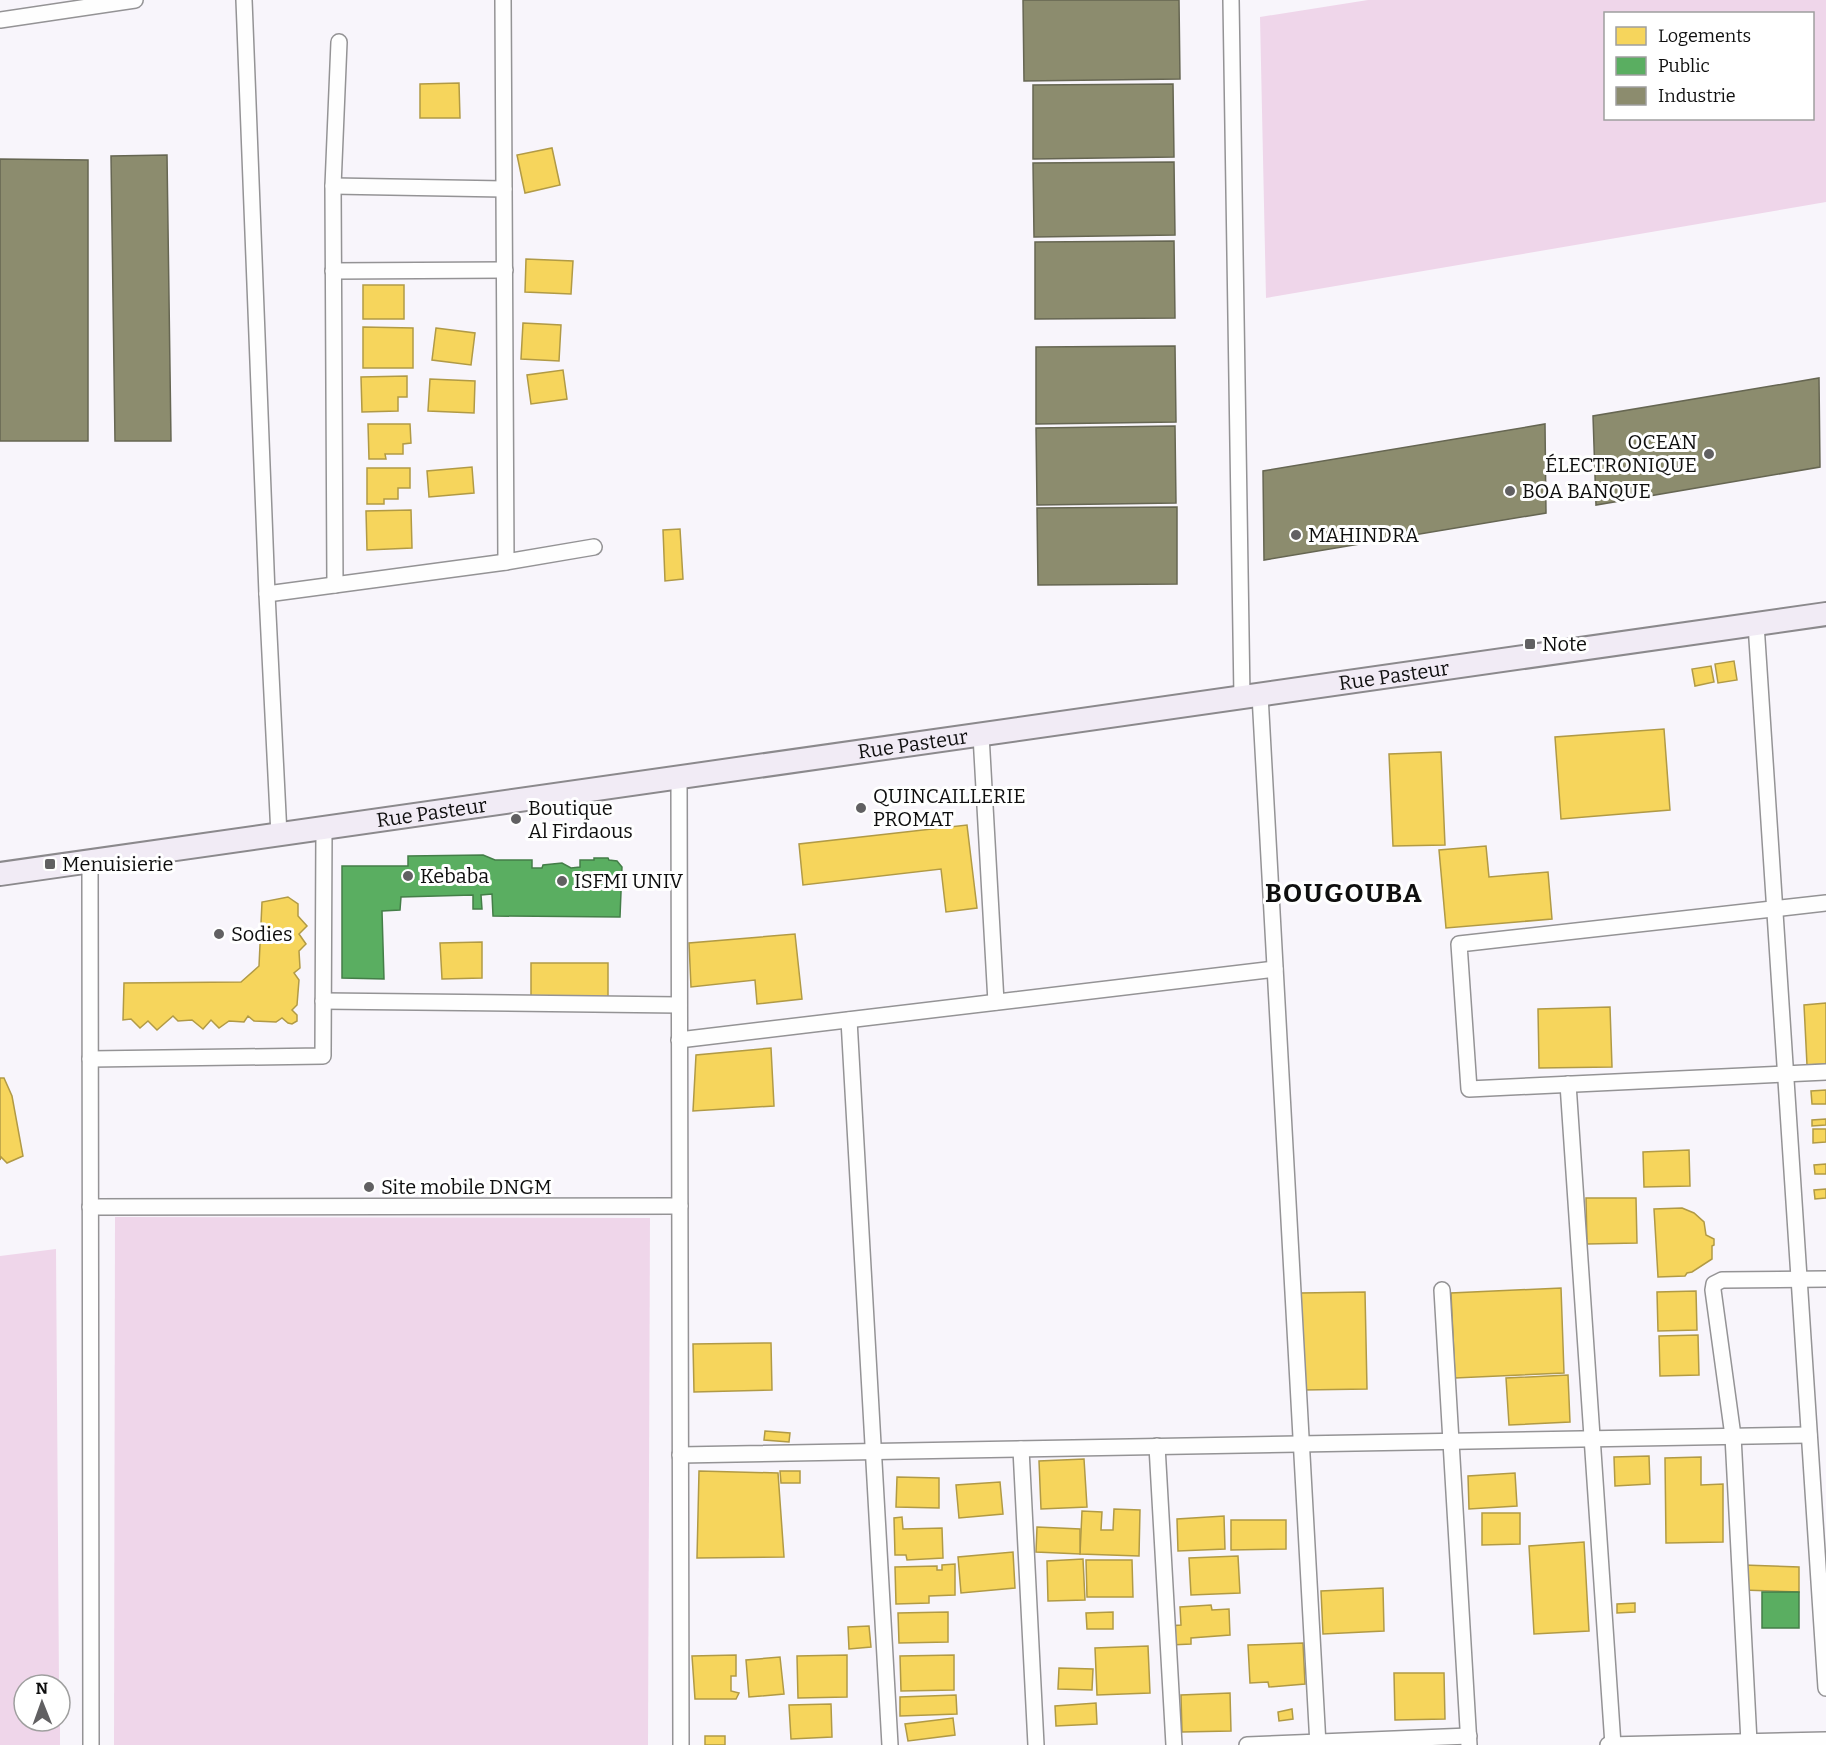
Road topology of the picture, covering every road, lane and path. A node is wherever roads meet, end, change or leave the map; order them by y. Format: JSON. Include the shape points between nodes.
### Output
{"nodes":[{"id":1,"x":135,"y":0,"type":"edge"},
{"id":2,"x":244,"y":0,"type":"edge"},
{"id":3,"x":503,"y":0,"type":"edge"},
{"id":4,"x":1231,"y":0,"type":"edge"},
{"id":5,"x":31,"y":8,"type":"edge"},
{"id":6,"x":0,"y":20,"type":"edge"},
{"id":7,"x":339,"y":42,"type":"dead end"},
{"id":8,"x":333,"y":186,"type":"junction"},
{"id":9,"x":504,"y":189,"type":"junction"},
{"id":10,"x":505,"y":270,"type":"junction"},
{"id":11,"x":333,"y":272,"type":"junction"},
{"id":12,"x":594,"y":547,"type":"dead end"},
{"id":13,"x":506,"y":562,"type":"junction"},
{"id":14,"x":335,"y":585,"type":"junction"},
{"id":15,"x":267,"y":594,"type":"junction"},
{"id":16,"x":1826,"y":615,"type":"edge"},
{"id":17,"x":1756,"y":624,"type":"junction"},
{"id":18,"x":1251,"y":696,"type":"junction"},
{"id":19,"x":981,"y":735,"type":"junction"},
{"id":20,"x":679,"y":778,"type":"junction"},
{"id":21,"x":324,"y":828,"type":"junction"},
{"id":22,"x":279,"y":835,"type":"junction"},
{"id":23,"x":90,"y":862,"type":"junction"},
{"id":24,"x":0,"y":874,"type":"edge"},
{"id":25,"x":1826,"y":903,"type":"edge"},
{"id":26,"x":1775,"y":908,"type":"junction"},
{"id":27,"x":1275,"y":969,"type":"junction"},
{"id":28,"x":323,"y":1001,"type":"junction"},
{"id":29,"x":996,"y":1002,"type":"junction"},
{"id":30,"x":680,"y":1005,"type":"junction"},
{"id":31,"x":849,"y":1020,"type":"junction"},
{"id":32,"x":680,"y":1040,"type":"junction"},
{"id":33,"x":90,"y":1059,"type":"junction"},
{"id":34,"x":1826,"y":1072,"type":"edge"},
{"id":35,"x":1785,"y":1074,"type":"junction"},
{"id":36,"x":1568,"y":1084,"type":"junction"},
{"id":37,"x":680,"y":1206,"type":"junction"},
{"id":38,"x":90,"y":1207,"type":"junction"},
{"id":39,"x":1826,"y":1279,"type":"edge"},
{"id":40,"x":1799,"y":1280,"type":"junction"},
{"id":41,"x":1442,"y":1290,"type":"dead end"},
{"id":42,"x":1809,"y":1435,"type":"junction"},
{"id":43,"x":1733,"y":1436,"type":"junction"},
{"id":44,"x":1592,"y":1438,"type":"junction"},
{"id":45,"x":1451,"y":1441,"type":"junction"},
{"id":46,"x":1301,"y":1444,"type":"junction"},
{"id":47,"x":1157,"y":1446,"type":"junction"},
{"id":48,"x":1021,"y":1449,"type":"junction"},
{"id":49,"x":873,"y":1451,"type":"junction"},
{"id":50,"x":680,"y":1455,"type":"junction"},
{"id":51,"x":1823,"y":1611,"type":"edge"},
{"id":52,"x":1826,"y":1688,"type":"edge"},
{"id":53,"x":1826,"y":1740,"type":"edge"},
{"id":54,"x":1469,"y":1741,"type":"edge"},
{"id":55,"x":1756,"y":1743,"type":"edge"},
{"id":56,"x":1318,"y":1744,"type":"edge"},
{"id":57,"x":91,"y":1745,"type":"edge"},
{"id":58,"x":681,"y":1745,"type":"edge"},
{"id":59,"x":890,"y":1745,"type":"edge"},
{"id":60,"x":1036,"y":1745,"type":"edge"},
{"id":61,"x":1174,"y":1745,"type":"edge"},
{"id":62,"x":1247,"y":1745,"type":"edge"},
{"id":63,"x":1608,"y":1745,"type":"edge"},
{"id":64,"x":1613,"y":1745,"type":"edge"}],
"edges":[{"from":1,"to":5,"type":"street"},
{"from":2,"to":15,"type":"street"},
{"from":3,"to":9,"type":"street"},
{"from":4,"to":18,"type":"street"},
{"from":5,"to":6,"type":"street"},
{"from":7,"to":8,"type":"street"},
{"from":8,"to":9,"type":"street"},
{"from":8,"to":11,"type":"street"},
{"from":9,"to":10,"type":"street"},
{"from":10,"to":11,"type":"street"},
{"from":10,"to":13,"type":"street"},
{"from":11,"to":14,"type":"street"},
{"from":12,"to":13,"type":"street"},
{"from":13,"to":14,"type":"street"},
{"from":14,"to":15,"type":"street"},
{"from":15,"to":22,"type":"street"},
{"from":16,"to":17,"type":"main road","name":"Rue Pasteur"},
{"from":17,"to":18,"type":"main road","name":"Rue Pasteur"},
{"from":17,"to":26,"type":"street"},
{"from":18,"to":19,"type":"main road","name":"Rue Pasteur"},
{"from":18,"to":27,"type":"street"},
{"from":19,"to":20,"type":"main road","name":"Rue Pasteur"},
{"from":19,"to":29,"type":"street"},
{"from":20,"to":21,"type":"main road","name":"Rue Pasteur"},
{"from":20,"to":30,"type":"street"},
{"from":21,"to":22,"type":"main road","name":"Rue Pasteur"},
{"from":21,"to":28,"type":"street"},
{"from":22,"to":23,"type":"main road","name":"Rue Pasteur"},
{"from":23,"to":24,"type":"main road","name":"Rue Pasteur"},
{"from":23,"to":33,"type":"street"},
{"from":25,"to":26,"type":"street"},
{"from":26,"to":35,"type":"street"},
{"from":26,"to":36,"type":"street","via":[[1460,944],[1469,1089]]},
{"from":27,"to":29,"type":"street"},
{"from":27,"to":46,"type":"street"},
{"from":28,"to":30,"type":"street"},
{"from":28,"to":33,"type":"street","via":[[323,1056]]},
{"from":29,"to":31,"type":"street"},
{"from":30,"to":32,"type":"street"},
{"from":31,"to":32,"type":"street"},
{"from":31,"to":49,"type":"street"},
{"from":32,"to":37,"type":"street"},
{"from":33,"to":38,"type":"street"},
{"from":34,"to":35,"type":"street"},
{"from":35,"to":36,"type":"street"},
{"from":35,"to":40,"type":"street"},
{"from":36,"to":44,"type":"street"},
{"from":37,"to":38,"type":"street"},
{"from":37,"to":50,"type":"street"},
{"from":38,"to":57,"type":"street"},
{"from":39,"to":40,"type":"street"},
{"from":40,"to":42,"type":"street"},
{"from":40,"to":43,"type":"street","via":[[1722,1280],[1714,1284]]},
{"from":41,"to":45,"type":"street"},
{"from":42,"to":43,"type":"street"},
{"from":42,"to":51,"type":"street"},
{"from":43,"to":44,"type":"street"},
{"from":43,"to":55,"type":"street"},
{"from":44,"to":45,"type":"street"},
{"from":44,"to":64,"type":"street"},
{"from":45,"to":46,"type":"street"},
{"from":45,"to":54,"type":"street"},
{"from":46,"to":47,"type":"street"},
{"from":46,"to":56,"type":"street"},
{"from":47,"to":48,"type":"street"},
{"from":47,"to":61,"type":"street"},
{"from":48,"to":49,"type":"street"},
{"from":48,"to":60,"type":"street"},
{"from":49,"to":50,"type":"street"},
{"from":49,"to":59,"type":"street"},
{"from":50,"to":58,"type":"street"},
{"from":51,"to":52,"type":"street"},
{"from":53,"to":55,"type":"street"},
{"from":54,"to":56,"type":"street"},
{"from":55,"to":64,"type":"street"},
{"from":56,"to":62,"type":"street"},
{"from":63,"to":64,"type":"street"}]}
